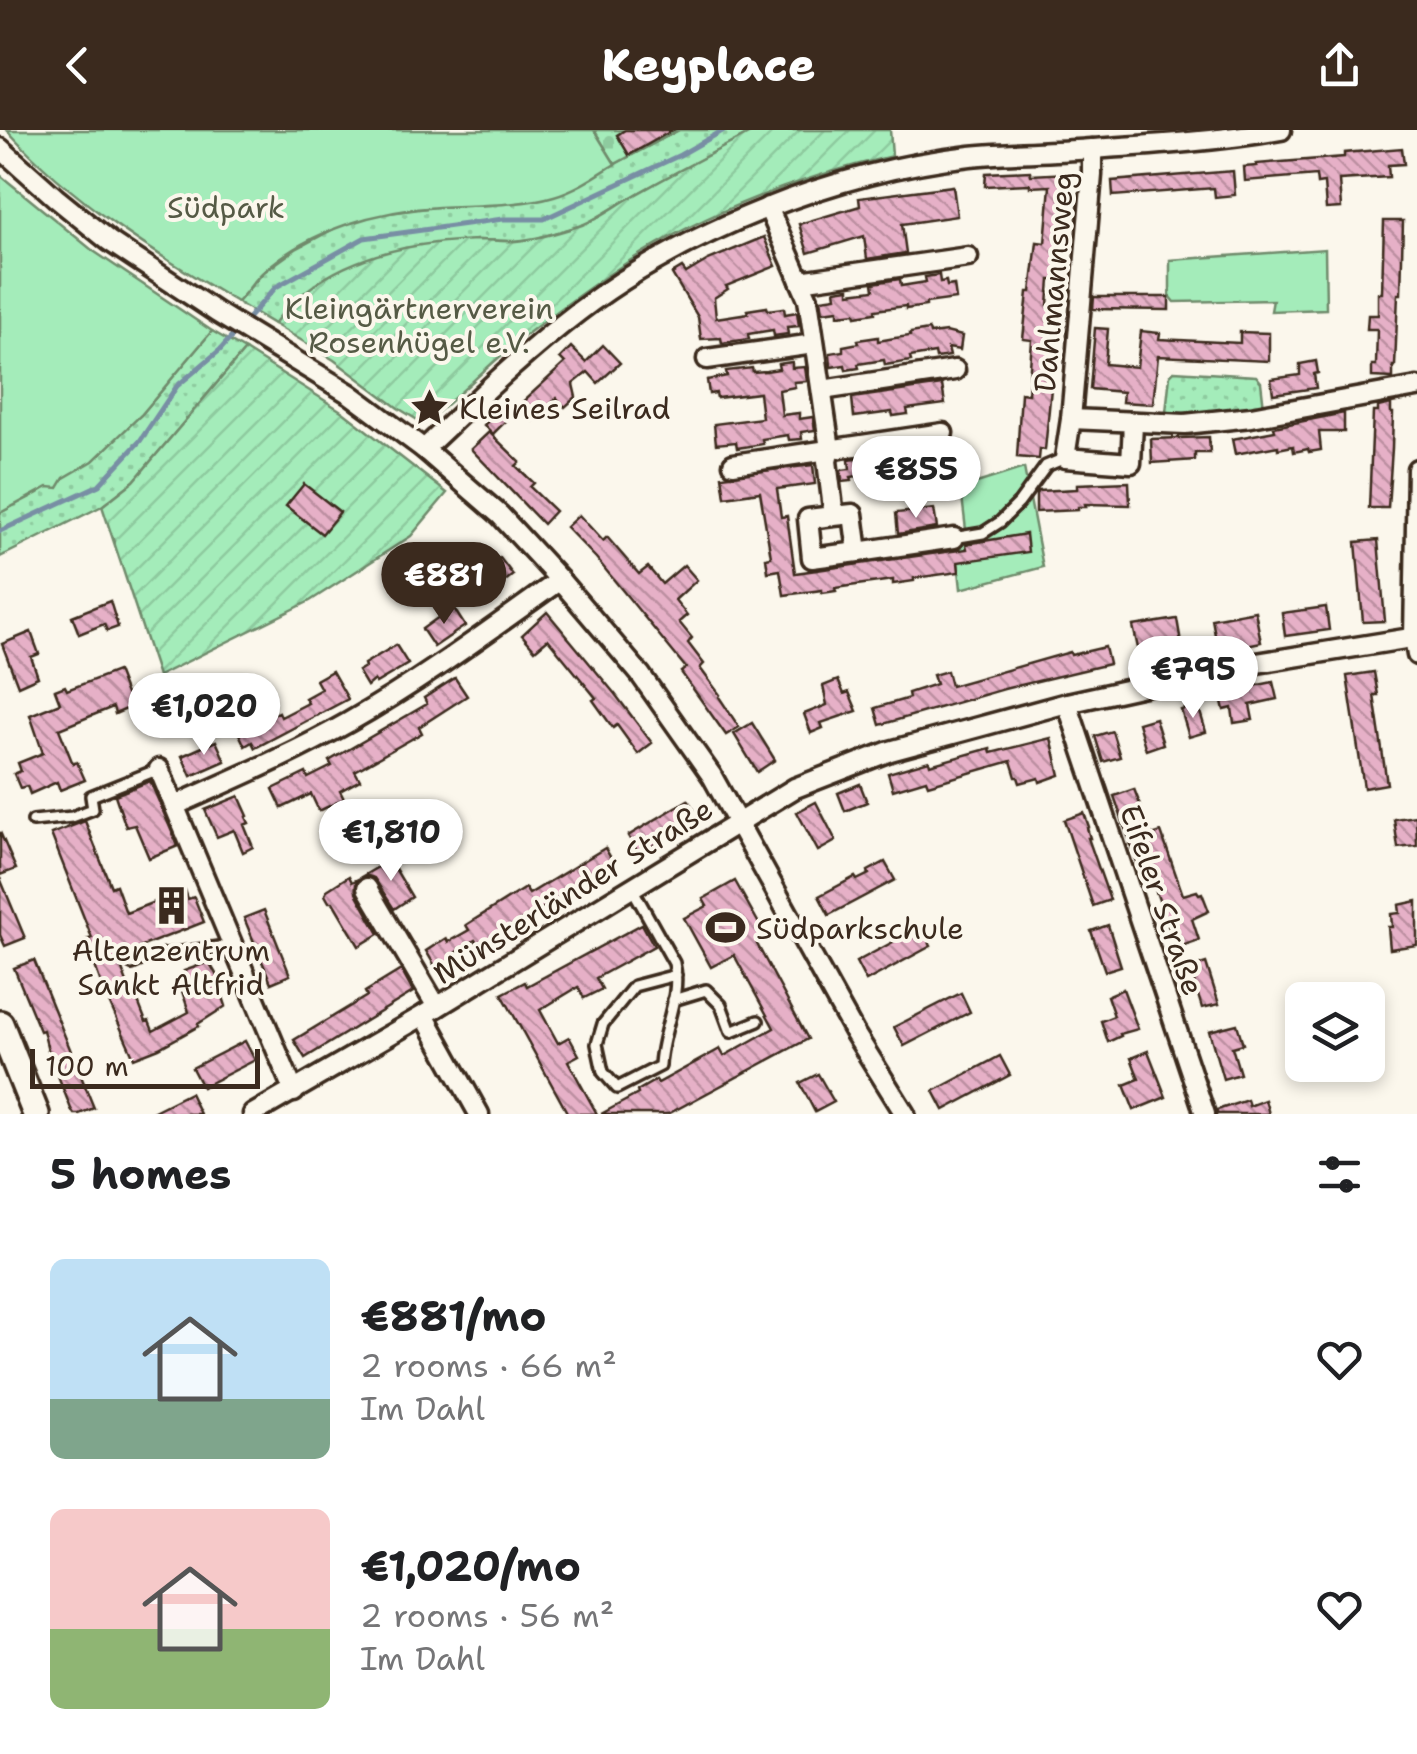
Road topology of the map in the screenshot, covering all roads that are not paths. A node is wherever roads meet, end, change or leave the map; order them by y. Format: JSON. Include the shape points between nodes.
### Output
{"nodes":[{"id":1,"x":1281,"y":130,"type":"edge"},
{"id":2,"x":0,"y":148,"type":"edge"},
{"id":3,"x":1092,"y":149,"type":"junction"},
{"id":4,"x":768,"y":207,"type":"junction"},
{"id":5,"x":968,"y":257,"type":"dead end"},
{"id":6,"x":800,"y":281,"type":"junction"},
{"id":7,"x":814,"y":344,"type":"junction"},
{"id":8,"x":707,"y":359,"type":"dead end"},
{"id":9,"x":955,"y":370,"type":"dead end"},
{"id":10,"x":1417,"y":387,"type":"edge"},
{"id":11,"x":822,"y":390,"type":"junction"},
{"id":12,"x":1071,"y":420,"type":"junction"},
{"id":13,"x":1133,"y":423,"type":"junction"},
{"id":14,"x":942,"y":433,"type":"dead end"},
{"id":15,"x":424,"y":449,"type":"junction"},
{"id":16,"x":830,"y":449,"type":"junction"},
{"id":17,"x":1065,"y":458,"type":"junction"},
{"id":18,"x":733,"y":464,"type":"dead end"},
{"id":19,"x":1417,"y":469,"type":"edge"},
{"id":20,"x":834,"y":516,"type":"junction"},
{"id":21,"x":956,"y":538,"type":"joint"},
{"id":22,"x":858,"y":552,"type":"junction"},
{"id":23,"x":560,"y":580,"type":"junction"},
{"id":24,"x":1416,"y":643,"type":"edge"},
{"id":25,"x":1067,"y":703,"type":"junction"},
{"id":26,"x":159,"y":770,"type":"joint"},
{"id":27,"x":176,"y":805,"type":"junction"},
{"id":28,"x":33,"y":821,"type":"dead end"},
{"id":29,"x":738,"y":823,"type":"junction"},
{"id":30,"x":367,"y":888,"type":"dead end"},
{"id":31,"x":632,"y":888,"type":"junction"},
{"id":32,"x":233,"y":945,"type":"junction"},
{"id":33,"x":132,"y":964,"type":"dead end"},
{"id":34,"x":676,"y":976,"type":"junction"},
{"id":35,"x":673,"y":1000,"type":"junction"},
{"id":36,"x":431,"y":1011,"type":"junction"},
{"id":37,"x":758,"y":1021,"type":"dead end"},
{"id":38,"x":0,"y":1024,"type":"edge"},
{"id":39,"x":0,"y":1066,"type":"edge"},
{"id":40,"x":294,"y":1092,"type":"junction"},
{"id":41,"x":20,"y":1114,"type":"edge"},
{"id":42,"x":36,"y":1114,"type":"edge"},
{"id":43,"x":254,"y":1114,"type":"edge"},
{"id":44,"x":479,"y":1114,"type":"edge"},
{"id":45,"x":906,"y":1114,"type":"edge"},
{"id":46,"x":1204,"y":1114,"type":"edge"}],
"edges":[{"from":1,"to":3,"type":"street"},
{"from":2,"to":15,"type":"street","via":[[109,241],[350,394]]},
{"from":3,"to":4,"type":"street","via":[[929,163]]},
{"from":3,"to":12,"type":"street","name":"Dahlmannsweg"},
{"from":4,"to":6,"type":"street"},
{"from":4,"to":15,"type":"street","via":[[591,302]]},
{"from":5,"to":6,"type":"street"},
{"from":6,"to":7,"type":"street"},
{"from":7,"to":8,"type":"street"},
{"from":7,"to":11,"type":"street"},
{"from":9,"to":11,"type":"street"},
{"from":10,"to":13,"type":"street","name":"Dahlmannsweg","via":[[1251,418]]},
{"from":11,"to":16,"type":"street"},
{"from":12,"to":13,"type":"street","name":"Dahlmannsweg"},
{"from":12,"to":17,"type":"street","name":"Dahlmannsweg"},
{"from":13,"to":17,"type":"street","via":[[1132,462]]},
{"from":14,"to":16,"type":"street"},
{"from":15,"to":23,"type":"street"},
{"from":16,"to":18,"type":"street"},
{"from":16,"to":20,"type":"street"},
{"from":17,"to":21,"type":"lane","via":[[1046,466],[1000,522]]},
{"from":19,"to":24,"type":"street"},
{"from":20,"to":22,"type":"street","via":[[853,514]]},
{"from":20,"to":22,"type":"street","via":[[808,520],[812,558]]},
{"from":21,"to":22,"type":"street"},
{"from":23,"to":27,"type":"street","via":[[349,722]]},
{"from":23,"to":29,"type":"street","via":[[640,674]]},
{"from":24,"to":25,"type":"street","name":"Münsterländer Straße","via":[[1226,668]]},
{"from":25,"to":29,"type":"street","name":"Münsterländer Straße","via":[[890,750],[795,788]]},
{"from":25,"to":46,"type":"street","name":"Eifeler Straße"},
{"from":26,"to":27,"type":"street"},
{"from":26,"to":28,"type":"lane","via":[[91,796],[94,809]]},
{"from":27,"to":32,"type":"street"},
{"from":29,"to":31,"type":"street","name":"Münsterländer Straße"},
{"from":29,"to":45,"type":"street"},
{"from":30,"to":36,"type":"street","name":"Münsterländer Straße"},
{"from":31,"to":34,"type":"lane"},
{"from":31,"to":36,"type":"street","name":"Münsterländer Straße"},
{"from":32,"to":33,"type":"lane"},
{"from":32,"to":40,"type":"street"},
{"from":34,"to":35,"type":"lane"},
{"from":34,"to":35,"type":"lane","via":[[634,986],[603,1024],[596,1044],[603,1072],[617,1088],[660,1066]]},
{"from":35,"to":37,"type":"lane","via":[[706,990],[721,1005],[730,1032]]},
{"from":36,"to":40,"type":"street","name":"Münsterländer Straße"},
{"from":36,"to":44,"type":"street"},
{"from":38,"to":42,"type":"main road"},
{"from":39,"to":41,"type":"main road"},
{"from":40,"to":43,"type":"street","name":"Münsterländer Straße"}]}
